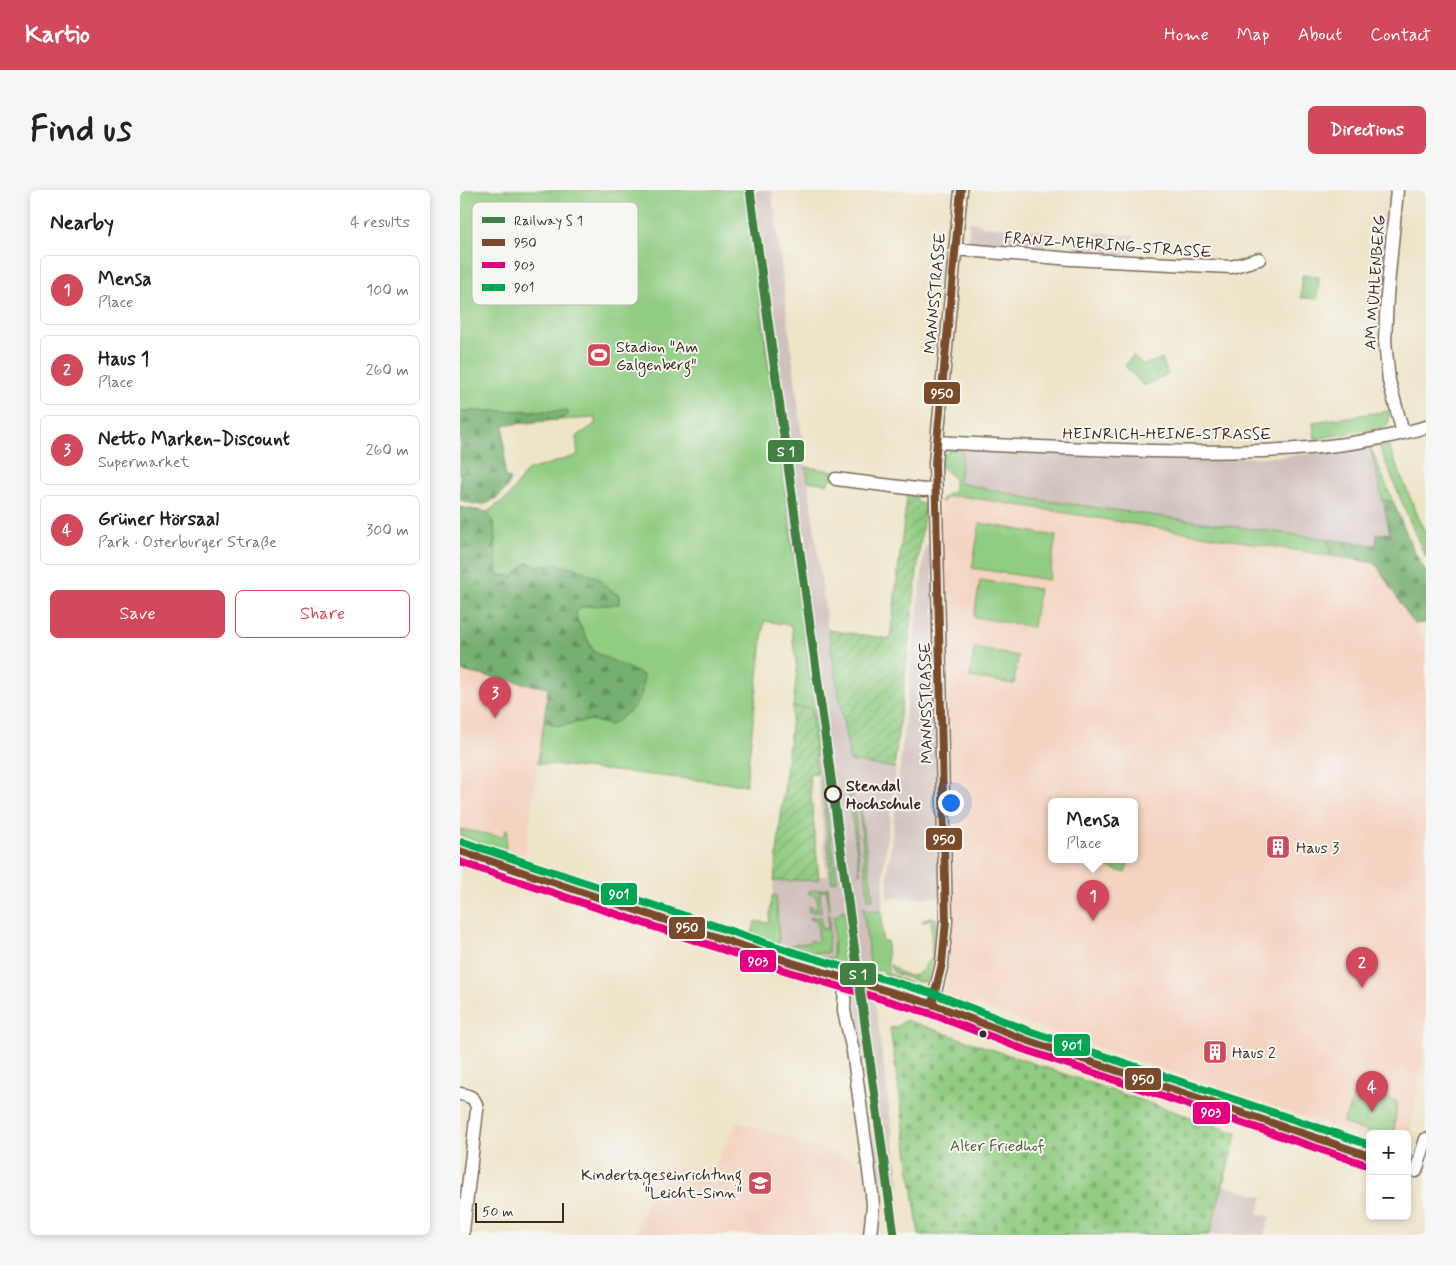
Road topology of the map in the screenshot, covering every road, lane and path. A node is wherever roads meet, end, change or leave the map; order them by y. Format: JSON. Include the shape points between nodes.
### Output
{"nodes":[{"id":1,"x":961,"y":190,"type":"edge"},
{"id":2,"x":1397,"y":190,"type":"edge"},
{"id":3,"x":955,"y":249,"type":"junction"},
{"id":4,"x":1259,"y":259,"type":"dead end"},
{"id":5,"x":1426,"y":426,"type":"edge"},
{"id":6,"x":1403,"y":433,"type":"junction"},
{"id":7,"x":936,"y":442,"type":"junction"},
{"id":8,"x":836,"y":479,"type":"dead end"},
{"id":9,"x":935,"y":490,"type":"junction"},
{"id":10,"x":460,"y":851,"type":"edge"},
{"id":11,"x":845,"y":978,"type":"junction"},
{"id":12,"x":932,"y":1004,"type":"junction"},
{"id":13,"x":460,"y":1094,"type":"edge"},
{"id":14,"x":1426,"y":1139,"type":"edge"},
{"id":15,"x":1366,"y":1155,"type":"edge"},
{"id":16,"x":1416,"y":1171,"type":"edge"},
{"id":17,"x":463,"y":1231,"type":"dead end"},
{"id":18,"x":870,"y":1235,"type":"edge"}],
"edges":[{"from":1,"to":3,"type":"street","name":"MANNSSTRASSE"},
{"from":2,"to":6,"type":"street","name":"AM MÜHLENBERG","via":[[1385,342],[1389,381]]},
{"from":3,"to":4,"type":"street","name":"FRANZ-MEHRING-STRASSE","via":[[1231,268]]},
{"from":3,"to":7,"type":"street","name":"MANNSSTRASSE"},
{"from":5,"to":6,"type":"street","name":"HEINRICH-HEINE-STRASSE"},
{"from":6,"to":7,"type":"street","name":"HEINRICH-HEINE-STRASSE","via":[[1337,445],[1237,453]]},
{"from":7,"to":9,"type":"street","name":"MANNSSTRASSE"},
{"from":8,"to":9,"type":"street"},
{"from":9,"to":12,"type":"street","name":"MANNSSTRASSE","via":[[946,920],[942,964]]},
{"from":10,"to":11,"type":"street"},
{"from":11,"to":12,"type":"street"},
{"from":11,"to":18,"type":"street","via":[[844,1010],[853,1051],[872,1194]]},
{"from":12,"to":15,"type":"street","via":[[1026,1040]]},
{"from":13,"to":17,"type":"street","via":[[473,1098],[477,1110]]},
{"from":14,"to":16,"type":"street"}]}
